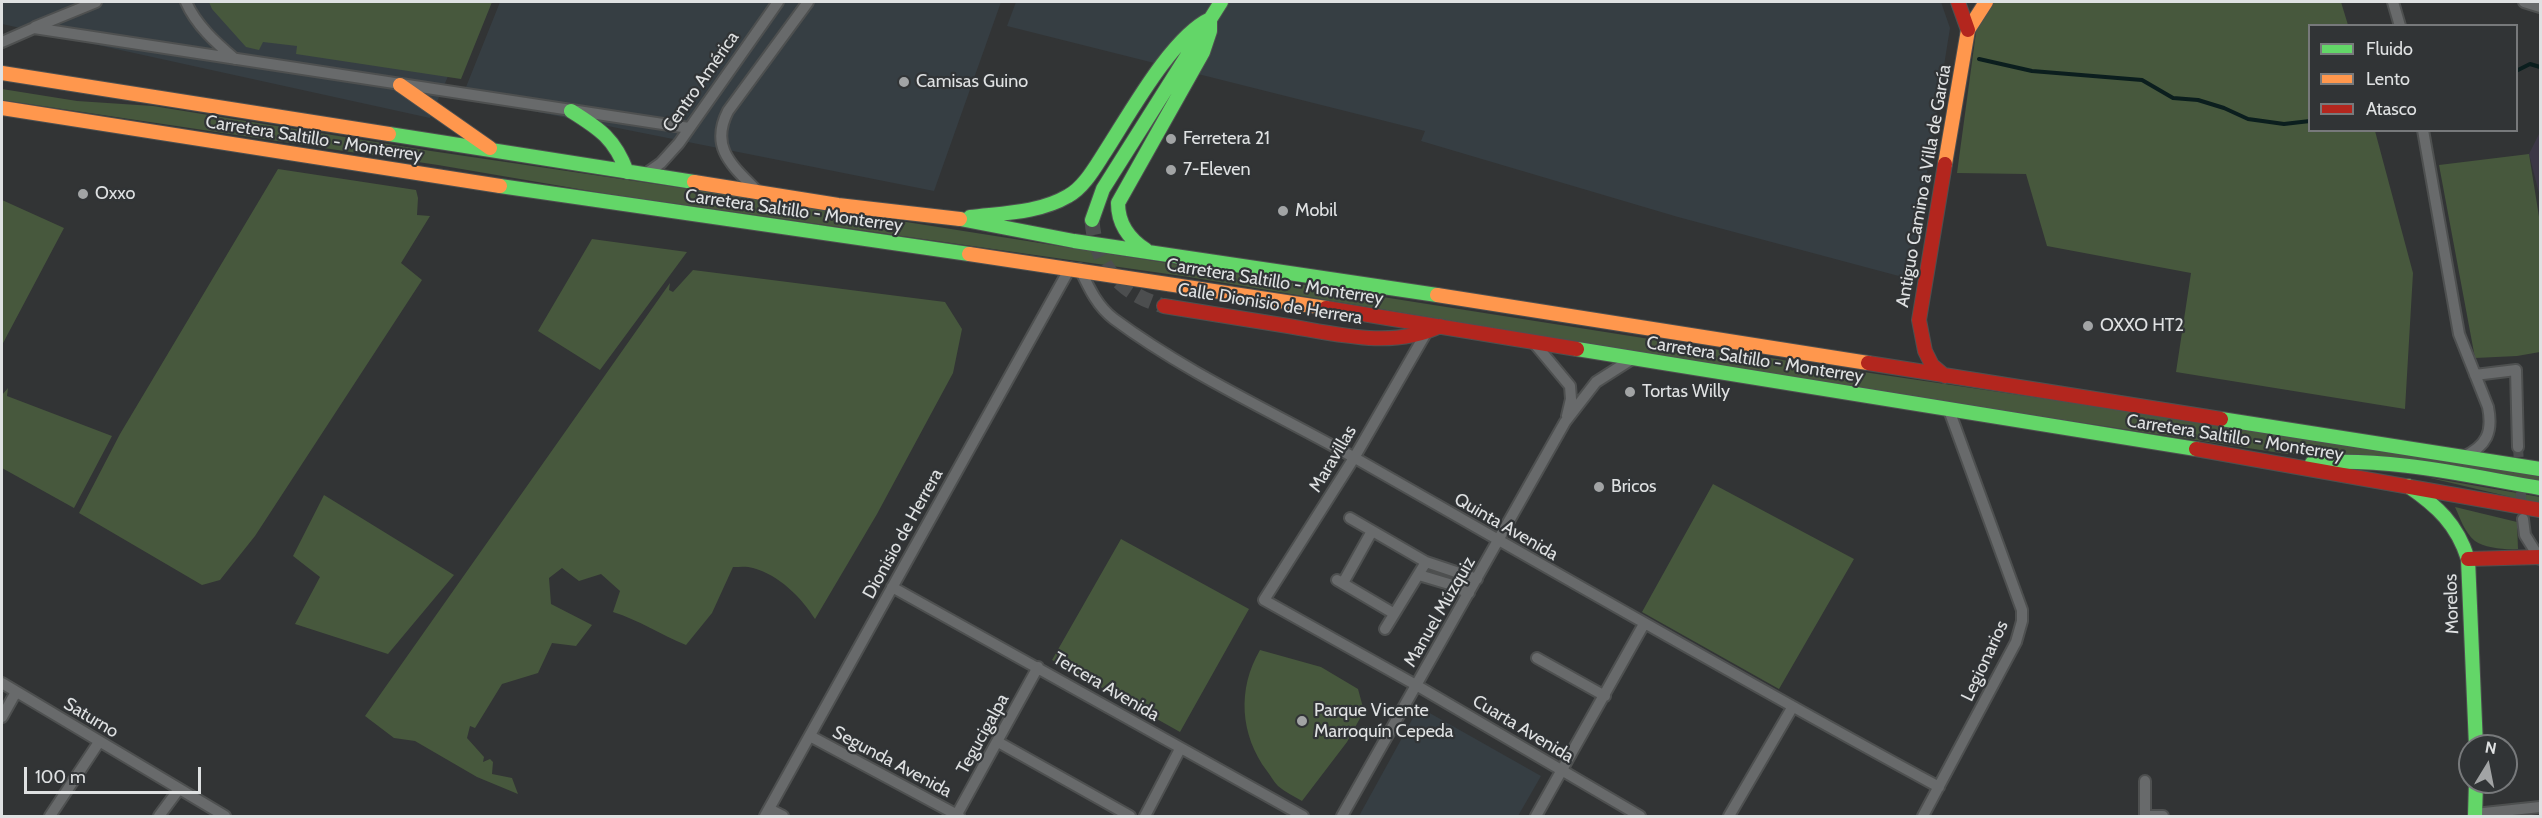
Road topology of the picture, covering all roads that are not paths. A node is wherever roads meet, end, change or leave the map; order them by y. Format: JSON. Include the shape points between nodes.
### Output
{"nodes":[{"id":1,"x":96,"y":2,"type":"edge"},
{"id":2,"x":186,"y":2,"type":"edge"},
{"id":3,"x":778,"y":2,"type":"edge"},
{"id":4,"x":808,"y":2,"type":"edge"},
{"id":5,"x":1221,"y":2,"type":"edge"},
{"id":6,"x":1958,"y":2,"type":"edge"},
{"id":7,"x":1986,"y":2,"type":"edge"},
{"id":8,"x":2393,"y":2,"type":"edge"},
{"id":9,"x":2524,"y":2,"type":"edge"},
{"id":10,"x":2541,"y":7,"type":"edge"},
{"id":11,"x":1210,"y":19,"type":"junction"},
{"id":12,"x":2399,"y":24,"type":"edge"},
{"id":13,"x":34,"y":28,"type":"junction"},
{"id":14,"x":1968,"y":30,"type":"junction"},
{"id":15,"x":2,"y":42,"type":"edge"},
{"id":16,"x":235,"y":59,"type":"junction"},
{"id":17,"x":2,"y":73,"type":"edge"},
{"id":18,"x":2,"y":83,"type":"edge"},
{"id":19,"x":400,"y":85,"type":"junction"},
{"id":20,"x":170,"y":99,"type":"junction"},
{"id":21,"x":2,"y":108,"type":"edge"},
{"id":22,"x":571,"y":111,"type":"junction"},
{"id":23,"x":689,"y":128,"type":"junction"},
{"id":24,"x":2423,"y":132,"type":"edge"},
{"id":25,"x":496,"y":152,"type":"junction"},
{"id":26,"x":627,"y":172,"type":"junction"},
{"id":27,"x":644,"y":175,"type":"junction"},
{"id":28,"x":757,"y":191,"type":"junction"},
{"id":29,"x":960,"y":219,"type":"junction"},
{"id":30,"x":1092,"y":220,"type":"tunnel mouth"},
{"id":31,"x":1152,"y":252,"type":"junction"},
{"id":32,"x":1075,"y":269,"type":"junction"},
{"id":33,"x":1164,"y":306,"type":"tunnel mouth"},
{"id":34,"x":1440,"y":326,"type":"junction"},
{"id":35,"x":1426,"y":333,"type":"junction"},
{"id":36,"x":1535,"y":344,"type":"junction"},
{"id":37,"x":1632,"y":359,"type":"junction"},
{"id":38,"x":2475,"y":375,"type":"junction"},
{"id":39,"x":1945,"y":376,"type":"junction"},
{"id":40,"x":1949,"y":410,"type":"junction"},
{"id":41,"x":1565,"y":422,"type":"junction"},
{"id":42,"x":2518,"y":447,"type":"tunnel mouth"},
{"id":43,"x":2463,"y":457,"type":"junction"},
{"id":44,"x":1354,"y":458,"type":"junction"},
{"id":45,"x":2296,"y":465,"type":"junction"},
{"id":46,"x":2541,"y":469,"type":"edge"},
{"id":47,"x":2407,"y":486,"type":"junction"},
{"id":48,"x":2541,"y":489,"type":"edge"},
{"id":49,"x":2541,"y":510,"type":"edge"},
{"id":50,"x":1350,"y":518,"type":"dead end"},
{"id":51,"x":2523,"y":519,"type":"tunnel mouth"},
{"id":52,"x":1372,"y":531,"type":"junction"},
{"id":53,"x":1499,"y":542,"type":"junction"},
{"id":54,"x":2540,"y":558,"type":"edge"},
{"id":55,"x":2468,"y":559,"type":"junction"},
{"id":56,"x":1426,"y":562,"type":"junction"},
{"id":57,"x":1419,"y":575,"type":"junction"},
{"id":58,"x":1477,"y":579,"type":"junction"},
{"id":59,"x":892,"y":587,"type":"junction"},
{"id":60,"x":1469,"y":593,"type":"junction"},
{"id":61,"x":1264,"y":600,"type":"joint"},
{"id":62,"x":1393,"y":613,"type":"junction"},
{"id":63,"x":1644,"y":624,"type":"junction"},
{"id":64,"x":1385,"y":629,"type":"dead end"},
{"id":65,"x":1537,"y":658,"type":"dead end"},
{"id":66,"x":1038,"y":667,"type":"junction"},
{"id":67,"x":2,"y":683,"type":"edge"},
{"id":68,"x":1416,"y":685,"type":"junction"},
{"id":69,"x":16,"y":692,"type":"junction"},
{"id":70,"x":1605,"y":696,"type":"junction"},
{"id":71,"x":1792,"y":708,"type":"junction"},
{"id":72,"x":2,"y":717,"type":"edge"},
{"id":73,"x":2475,"y":734,"type":"edge"},
{"id":74,"x":810,"y":736,"type":"junction"},
{"id":75,"x":99,"y":742,"type":"junction"},
{"id":76,"x":998,"y":742,"type":"junction"},
{"id":77,"x":1180,"y":749,"type":"junction"},
{"id":78,"x":1562,"y":771,"type":"junction"},
{"id":79,"x":2145,"y":781,"type":"dead end"},
{"id":80,"x":1940,"y":787,"type":"junction"},
{"id":81,"x":179,"y":789,"type":"junction"},
{"id":82,"x":2476,"y":794,"type":"edge"},
{"id":83,"x":2541,"y":807,"type":"edge"},
{"id":84,"x":767,"y":813,"type":"edge"},
{"id":85,"x":1636,"y":815,"type":"edge"},
{"id":86,"x":2475,"y":815,"type":"edge"},
{"id":87,"x":50,"y":816,"type":"edge"},
{"id":88,"x":159,"y":816,"type":"edge"},
{"id":89,"x":225,"y":816,"type":"edge"},
{"id":90,"x":783,"y":816,"type":"edge"},
{"id":91,"x":957,"y":816,"type":"edge"},
{"id":92,"x":1130,"y":816,"type":"edge"},
{"id":93,"x":1145,"y":816,"type":"edge"},
{"id":94,"x":1304,"y":816,"type":"edge"},
{"id":95,"x":1342,"y":816,"type":"edge"},
{"id":96,"x":1536,"y":816,"type":"edge"},
{"id":97,"x":1729,"y":816,"type":"edge"},
{"id":98,"x":1923,"y":816,"type":"edge"},
{"id":99,"x":2145,"y":816,"type":"edge"},
{"id":100,"x":2163,"y":816,"type":"edge"}],
"edges":[{"from":1,"to":13,"type":"street"},
{"from":2,"to":16,"type":"street","via":[[214,41]]},
{"from":3,"to":23,"type":"street","name":"Centro América"},
{"from":4,"to":28,"type":"street","via":[[723,121],[723,150]]},
{"from":5,"to":11,"type":"main road"},
{"from":6,"to":14,"type":"main road"},
{"from":7,"to":14,"type":"main road"},
{"from":8,"to":12,"type":"street"},
{"from":9,"to":10,"type":"street"},
{"from":11,"to":29,"type":"main road","via":[[1197,25],[1175,46],[1090,175],[1071,195],[1046,207]]},
{"from":11,"to":30,"type":"main road","via":[[1103,189]]},
{"from":11,"to":31,"type":"main road","via":[[1203,52],[1118,203],[1117,213],[1126,232]]},
{"from":13,"to":15,"type":"street"},
{"from":13,"to":16,"type":"street"},
{"from":14,"to":39,"type":"main road","name":"Antiguo Camino a Villa de García","via":[[1919,320],[1922,348],[1932,365]]},
{"from":16,"to":19,"type":"street"},
{"from":17,"to":20,"type":"main road","name":"Carretera Saltillo - Monterrey"},
{"from":18,"to":20,"type":"main road","via":[[110,100]]},
{"from":19,"to":22,"type":"street"},
{"from":19,"to":25,"type":"main road"},
{"from":20,"to":25,"type":"main road","name":"Carretera Saltillo - Monterrey"},
{"from":21,"to":32,"type":"main road","name":"Carretera Saltillo - Monterrey","via":[[594,201]]},
{"from":22,"to":23,"type":"street"},
{"from":22,"to":26,"type":"main road","via":[[614,141]]},
{"from":23,"to":27,"type":"street","name":"Centro América","via":[[670,153]]},
{"from":24,"to":38,"type":"street","via":[[2459,334]]},
{"from":25,"to":26,"type":"main road","name":"Carretera Saltillo - Monterrey"},
{"from":26,"to":27,"type":"main road","name":"Carretera Saltillo - Monterrey"},
{"from":27,"to":28,"type":"main road","name":"Carretera Saltillo - Monterrey"},
{"from":28,"to":29,"type":"main road","name":"Carretera Saltillo - Monterrey"},
{"from":29,"to":31,"type":"main road","name":"Carretera Saltillo - Monterrey"},
{"from":31,"to":39,"type":"main road","name":"Carretera Saltillo - Monterrey"},
{"from":32,"to":34,"type":"main road","name":"Carretera Saltillo - Monterrey"},
{"from":32,"to":44,"type":"street","name":"Quinta Avenida","via":[[1100,307],[1114,319],[1203,375]]},
{"from":32,"to":59,"type":"street","name":"Dionisio de Herrera"},
{"from":33,"to":35,"type":"main road","name":"Calle Dionisio de Herrera","via":[[1365,338],[1390,339]]},
{"from":34,"to":35,"type":"main road","name":"Calle Dionisio de Herrera"},
{"from":34,"to":36,"type":"main road","name":"Carretera Saltillo - Monterrey"},
{"from":35,"to":44,"type":"street","name":"Maravillas"},
{"from":36,"to":37,"type":"main road","name":"Carretera Saltillo - Monterrey"},
{"from":36,"to":41,"type":"street","name":"Manuel Múzquiz","via":[[1570,386]]},
{"from":37,"to":40,"type":"main road","name":"Carretera Saltillo - Monterrey"},
{"from":37,"to":41,"type":"street","name":"Manuel Múzquiz","via":[[1596,382]]},
{"from":38,"to":42,"type":"street","via":[[2516,370]]},
{"from":38,"to":43,"type":"street","via":[[2488,407],[2491,429],[2480,446]]},
{"from":39,"to":43,"type":"main road","name":"Carretera Saltillo - Monterrey"},
{"from":40,"to":45,"type":"main road","name":"Carretera Saltillo - Monterrey"},
{"from":40,"to":80,"type":"street","name":"Legionarios","via":[[2022,610],[2022,621],[2016,642]]},
{"from":41,"to":53,"type":"street","name":"Manuel Múzquiz"},
{"from":43,"to":46,"type":"main road","name":"Carretera Saltillo - Monterrey"},
{"from":44,"to":53,"type":"street","name":"Quinta Avenida"},
{"from":44,"to":61,"type":"street","name":"Maravillas"},
{"from":45,"to":47,"type":"main road","name":"Carretera Saltillo - Monterrey"},
{"from":45,"to":48,"type":"main road","via":[[2342,460],[2385,462]]},
{"from":47,"to":49,"type":"main road","name":"Carretera Saltillo - Monterrey"},
{"from":47,"to":55,"type":"main road","name":"Morelos","via":[[2454,523]]},
{"from":50,"to":52,"type":"street"},
{"from":51,"to":54,"type":"street","via":[[2525,535]]},
{"from":52,"to":56,"type":"street"},
{"from":52,"to":62,"type":"street","via":[[1340,582]]},
{"from":53,"to":58,"type":"street","name":"Manuel Múzquiz"},
{"from":53,"to":63,"type":"street","name":"Quinta Avenida"},
{"from":54,"to":55,"type":"main road"},
{"from":55,"to":73,"type":"main road","name":"Morelos"},
{"from":56,"to":57,"type":"street"},
{"from":56,"to":58,"type":"street"},
{"from":57,"to":60,"type":"street"},
{"from":57,"to":62,"type":"street"},
{"from":58,"to":60,"type":"street","name":"Manuel Múzquiz"},
{"from":59,"to":66,"type":"street","name":"Tercera Avenida"},
{"from":59,"to":74,"type":"street","name":"Dionisio de Herrera"},
{"from":60,"to":68,"type":"street","name":"Manuel Múzquiz"},
{"from":61,"to":68,"type":"street","name":"Cuarta Avenida"},
{"from":62,"to":64,"type":"street"},
{"from":63,"to":70,"type":"street"},
{"from":63,"to":71,"type":"street","name":"Quinta Avenida"},
{"from":65,"to":70,"type":"street"},
{"from":66,"to":76,"type":"street","name":"Tegucigalpa"},
{"from":66,"to":77,"type":"street","name":"Tercera Avenida"},
{"from":67,"to":69,"type":"street","name":"Saturno"},
{"from":68,"to":78,"type":"street","name":"Cuarta Avenida"},
{"from":68,"to":95,"type":"street","name":"Manuel Múzquiz"},
{"from":69,"to":72,"type":"street"},
{"from":69,"to":75,"type":"street","name":"Saturno"},
{"from":70,"to":78,"type":"street"},
{"from":71,"to":80,"type":"street","name":"Quinta Avenida"},
{"from":71,"to":97,"type":"street"},
{"from":74,"to":84,"type":"street","name":"Dionisio de Herrera"},
{"from":74,"to":91,"type":"street","name":"Segunda Avenida"},
{"from":75,"to":81,"type":"street","name":"Saturno"},
{"from":75,"to":87,"type":"street"},
{"from":76,"to":91,"type":"street","name":"Tegucigalpa"},
{"from":76,"to":92,"type":"street"},
{"from":77,"to":93,"type":"street"},
{"from":77,"to":94,"type":"street","name":"Tercera Avenida"},
{"from":78,"to":85,"type":"street","name":"Cuarta Avenida"},
{"from":78,"to":96,"type":"street"},
{"from":79,"to":99,"type":"street"},
{"from":80,"to":98,"type":"street","name":"Legionarios"},
{"from":81,"to":88,"type":"street"},
{"from":81,"to":89,"type":"street","name":"Saturno"},
{"from":82,"to":86,"type":"main road"},
{"from":83,"to":86,"type":"street"},
{"from":84,"to":90,"type":"street"},
{"from":99,"to":100,"type":"street"}]}
